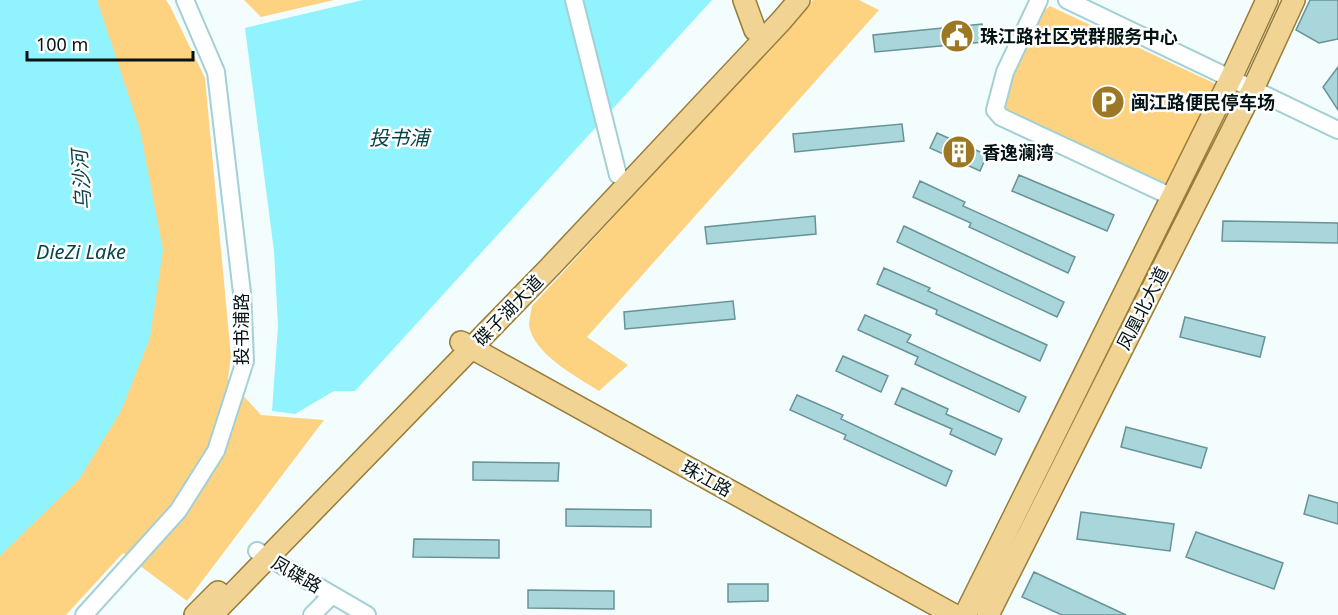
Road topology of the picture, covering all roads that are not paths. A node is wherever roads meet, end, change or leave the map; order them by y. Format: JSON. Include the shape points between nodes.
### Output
{"nodes":[{"id":1,"x":185,"y":0,"type":"edge"},
{"id":2,"x":574,"y":0,"type":"edge"},
{"id":3,"x":744,"y":0,"type":"edge"},
{"id":4,"x":780,"y":0,"type":"edge"},
{"id":5,"x":799,"y":0,"type":"edge"},
{"id":6,"x":1039,"y":0,"type":"edge"},
{"id":7,"x":1067,"y":0,"type":"edge"},
{"id":8,"x":1268,"y":0,"type":"edge"},
{"id":9,"x":1294,"y":0,"type":"edge"},
{"id":10,"x":754,"y":30,"type":"junction"},
{"id":11,"x":1231,"y":78,"type":"junction"},
{"id":12,"x":1253,"y":89,"type":"junction"},
{"id":13,"x":1338,"y":130,"type":"edge"},
{"id":14,"x":618,"y":175,"type":"junction"},
{"id":15,"x":1172,"y":197,"type":"junction"},
{"id":16,"x":466,"y":344,"type":"junction"},
{"id":17,"x":263,"y":554,"type":"junction"},
{"id":18,"x":332,"y":595,"type":"junction"},
{"id":19,"x":84,"y":615,"type":"edge"},
{"id":20,"x":195,"y":615,"type":"edge"},
{"id":21,"x":212,"y":615,"type":"edge"},
{"id":22,"x":312,"y":615,"type":"edge"},
{"id":23,"x":367,"y":615,"type":"edge"},
{"id":24,"x":954,"y":615,"type":"edge"},
{"id":25,"x":965,"y":615,"type":"edge"},
{"id":26,"x":988,"y":615,"type":"edge"}],
"edges":[{"from":1,"to":19,"type":"street","name":"投书浦路","via":[[216,72],[242,293],[245,361],[216,452],[178,511]]},
{"from":2,"to":14,"type":"street"},
{"from":3,"to":10,"type":"main road"},
{"from":4,"to":10,"type":"main road","name":"碟子湖大道"},
{"from":5,"to":16,"type":"main road","name":"碟子湖大道","via":[[567,249]]},
{"from":6,"to":15,"type":"street","via":[[1005,72],[995,110],[1000,117]]},
{"from":7,"to":11,"type":"street"},
{"from":8,"to":11,"type":"main road","name":"凤凰北大道"},
{"from":9,"to":12,"type":"main road","name":"凤凰北大道"},
{"from":10,"to":14,"type":"main road","name":"碟子湖大道"},
{"from":11,"to":12,"type":"street"},
{"from":11,"to":15,"type":"main road","name":"凤凰北大道"},
{"from":12,"to":13,"type":"street"},
{"from":12,"to":26,"type":"main road","name":"凤凰北大道"},
{"from":14,"to":16,"type":"main road","name":"碟子湖大道"},
{"from":15,"to":25,"type":"main road","name":"凤凰北大道"},
{"from":16,"to":17,"type":"main road","name":"碟子湖大道"},
{"from":16,"to":24,"type":"main road","name":"珠江路"},
{"from":17,"to":18,"type":"street","name":"凤碟路"},
{"from":17,"to":20,"type":"main road","name":"碟子湖大道"},
{"from":17,"to":21,"type":"main road","name":"碟子湖大道"},
{"from":18,"to":22,"type":"street"},
{"from":18,"to":23,"type":"street","name":"凤碟路"}]}
